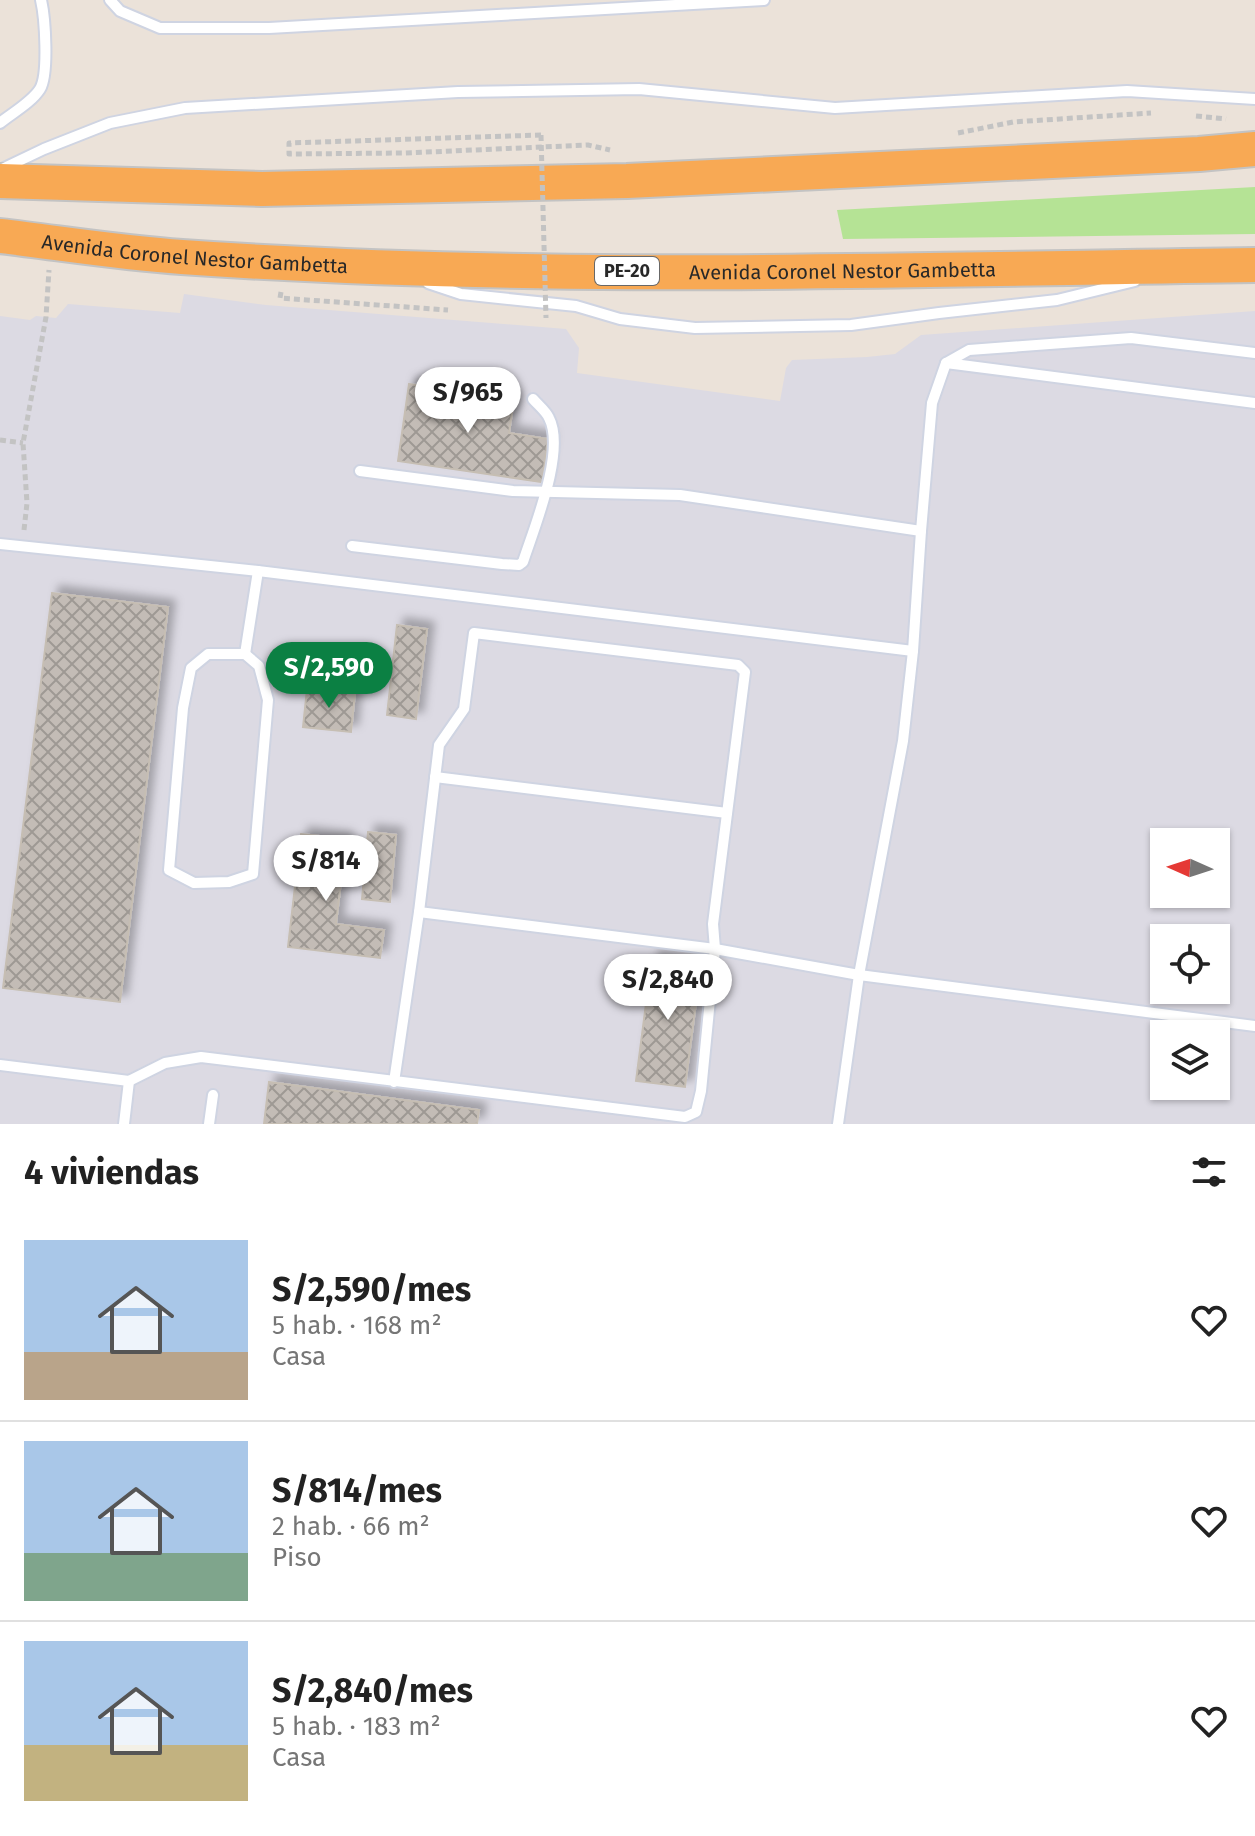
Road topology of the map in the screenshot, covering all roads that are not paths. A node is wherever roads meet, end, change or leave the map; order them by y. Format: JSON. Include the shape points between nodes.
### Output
{"nodes":[{"id":1,"x":41,"y":0,"type":"edge"},
{"id":2,"x":110,"y":0,"type":"edge"},
{"id":3,"x":764,"y":0,"type":"edge"},
{"id":4,"x":1255,"y":99,"type":"edge"},
{"id":5,"x":0,"y":123,"type":"edge"},
{"id":6,"x":1247,"y":135,"type":"edge"},
{"id":7,"x":0,"y":170,"type":"edge"},
{"id":8,"x":0,"y":181,"type":"edge"},
{"id":9,"x":0,"y":236,"type":"edge"},
{"id":10,"x":0,"y":244,"type":"edge"},
{"id":11,"x":42,"y":251,"type":"junction"},
{"id":12,"x":1255,"y":265,"type":"edge"},
{"id":13,"x":1195,"y":266,"type":"junction"},
{"id":14,"x":380,"y":267,"type":"junction"},
{"id":15,"x":1255,"y":353,"type":"edge"},
{"id":16,"x":946,"y":363,"type":"junction"},
{"id":17,"x":533,"y":399,"type":"dead end"},
{"id":18,"x":1255,"y":403,"type":"edge"},
{"id":19,"x":360,"y":471,"type":"dead end"},
{"id":20,"x":547,"y":492,"type":"junction"},
{"id":21,"x":921,"y":531,"type":"junction"},
{"id":22,"x":0,"y":544,"type":"edge"},
{"id":23,"x":352,"y":546,"type":"dead end"},
{"id":24,"x":258,"y":571,"type":"junction"},
{"id":25,"x":913,"y":651,"type":"junction"},
{"id":26,"x":245,"y":654,"type":"junction"},
{"id":27,"x":435,"y":777,"type":"junction"},
{"id":28,"x":727,"y":813,"type":"junction"},
{"id":29,"x":419,"y":912,"type":"junction"},
{"id":30,"x":715,"y":949,"type":"junction"},
{"id":31,"x":859,"y":975,"type":"junction"},
{"id":32,"x":1255,"y":1026,"type":"edge"},
{"id":33,"x":0,"y":1065,"type":"edge"},
{"id":34,"x":129,"y":1081,"type":"junction"},
{"id":35,"x":394,"y":1082,"type":"junction"},
{"id":36,"x":213,"y":1095,"type":"dead end"},
{"id":37,"x":124,"y":1124,"type":"edge"},
{"id":38,"x":209,"y":1124,"type":"edge"},
{"id":39,"x":838,"y":1124,"type":"edge"}],
"edges":[{"from":1,"to":5,"type":"lane","via":[[41,88]]},
{"from":2,"to":3,"type":"lane","via":[[120,11],[160,28],[269,28]]},
{"from":4,"to":7,"type":"lane","via":[[1127,91],[835,108],[639,89],[458,92],[185,108],[110,123]]},
{"from":6,"to":8,"type":"highway","via":[[1184,155],[627,181],[262,189]]},
{"from":9,"to":11,"type":"highway","name":"Avenida Coronel Nestor Gambetta","number":"PE-20"},
{"from":10,"to":11,"type":"lane"},
{"from":11,"to":14,"type":"highway","name":"Avenida Coronel Nestor Gambetta","number":"PE-20"},
{"from":12,"to":13,"type":"highway","name":"Avenida Coronel Nestor Gambetta","number":"PE-20"},
{"from":13,"to":14,"type":"highway","name":"Avenida Coronel Nestor Gambetta","number":"PE-20","via":[[743,272]]},
{"from":13,"to":14,"type":"lane","via":[[1057,300],[851,325],[695,328],[620,319],[576,306],[461,294]]},
{"from":15,"to":16,"type":"lane","via":[[1131,338],[969,350]]},
{"from":16,"to":18,"type":"lane"},
{"from":16,"to":21,"type":"lane","via":[[932,403]]},
{"from":17,"to":20,"type":"lane","via":[[553,429]]},
{"from":19,"to":20,"type":"lane"},
{"from":20,"to":21,"type":"lane","via":[[680,495]]},
{"from":20,"to":23,"type":"lane","via":[[519,565]]},
{"from":21,"to":25,"type":"lane"},
{"from":22,"to":24,"type":"lane"},
{"from":24,"to":25,"type":"lane"},
{"from":24,"to":26,"type":"lane"},
{"from":25,"to":31,"type":"lane","via":[[903,741]]},
{"from":26,"to":26,"type":"lane","via":[[208,654],[191,668],[169,870],[194,883],[229,882],[253,874],[268,700],[259,666]]},
{"from":27,"to":28,"type":"lane"},
{"from":27,"to":28,"type":"lane","via":[[439,745],[464,709],[474,633],[723,663],[745,672]]},
{"from":27,"to":29,"type":"lane"},
{"from":28,"to":30,"type":"lane","via":[[713,924]]},
{"from":29,"to":30,"type":"lane"},
{"from":29,"to":35,"type":"lane"},
{"from":30,"to":31,"type":"lane"},
{"from":30,"to":35,"type":"lane","via":[[701,1091],[691,1115]]},
{"from":31,"to":32,"type":"lane"},
{"from":31,"to":39,"type":"lane"},
{"from":33,"to":34,"type":"lane"},
{"from":34,"to":35,"type":"lane","via":[[165,1063],[201,1057]]},
{"from":34,"to":37,"type":"lane"},
{"from":36,"to":38,"type":"lane"}]}
